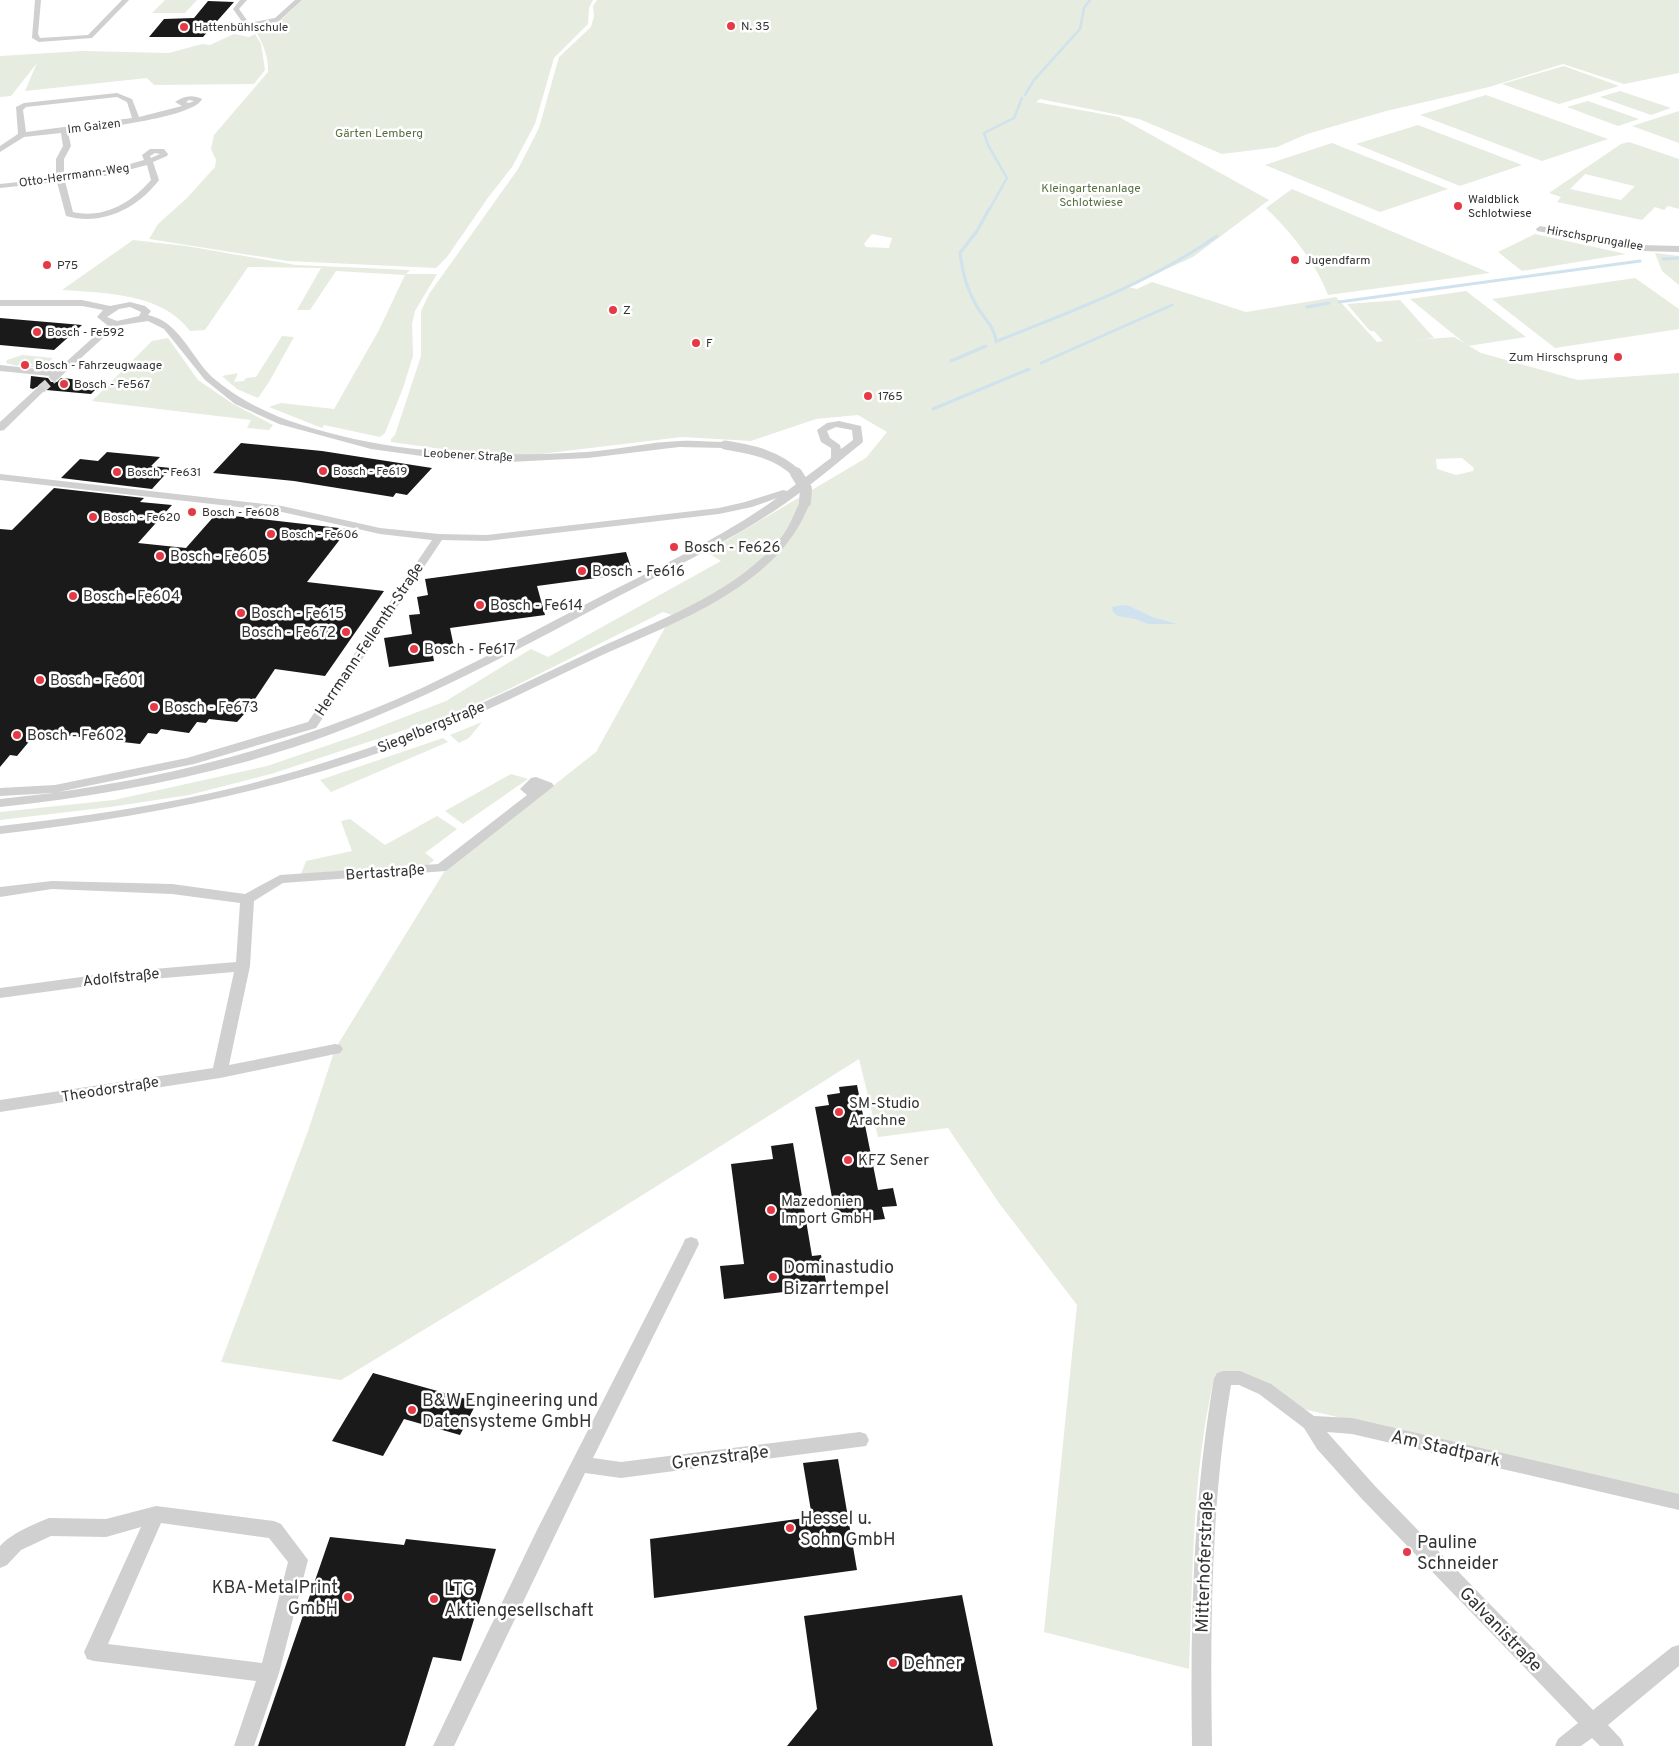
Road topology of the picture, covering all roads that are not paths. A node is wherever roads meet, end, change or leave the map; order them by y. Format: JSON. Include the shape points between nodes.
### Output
{"nodes":[{"id":1,"x":38,"y":0,"type":"edge"},
{"id":2,"x":126,"y":0,"type":"edge"},
{"id":3,"x":244,"y":0,"type":"edge"},
{"id":4,"x":300,"y":0,"type":"edge"},
{"id":5,"x":190,"y":106,"type":"dead end"},
{"id":6,"x":136,"y":120,"type":"junction"},
{"id":7,"x":64,"y":130,"type":"junction"},
{"id":8,"x":22,"y":135,"type":"junction"},
{"id":9,"x":0,"y":150,"type":"edge"},
{"id":10,"x":60,"y":179,"type":"junction"},
{"id":11,"x":0,"y":186,"type":"edge"},
{"id":12,"x":1540,"y":229,"type":"dead end"},
{"id":13,"x":1679,"y":249,"type":"edge"},
{"id":14,"x":0,"y":303,"type":"edge"},
{"id":15,"x":111,"y":308,"type":"junction"},
{"id":16,"x":143,"y":317,"type":"junction"},
{"id":17,"x":114,"y":323,"type":"junction"},
{"id":18,"x":0,"y":368,"type":"edge"},
{"id":19,"x":42,"y":390,"type":"tunnel mouth"},
{"id":20,"x":0,"y":428,"type":"edge"},
{"id":21,"x":836,"y":458,"type":"dead end"},
{"id":22,"x":0,"y":477,"type":"edge"},
{"id":23,"x":794,"y":490,"type":"junction"},
{"id":24,"x":805,"y":502,"type":"joint"},
{"id":25,"x":439,"y":537,"type":"junction"},
{"id":26,"x":0,"y":792,"type":"edge"},
{"id":27,"x":534,"y":795,"type":"dead end"},
{"id":28,"x":0,"y":803,"type":"edge"},
{"id":29,"x":0,"y":830,"type":"edge"},
{"id":30,"x":0,"y":892,"type":"edge"},
{"id":31,"x":247,"y":899,"type":"junction"},
{"id":32,"x":243,"y":966,"type":"junction"},
{"id":33,"x":0,"y":993,"type":"edge"},
{"id":34,"x":335,"y":1049,"type":"dead end"},
{"id":35,"x":220,"y":1072,"type":"junction"},
{"id":36,"x":0,"y":1106,"type":"edge"},
{"id":37,"x":691,"y":1244,"type":"dead end"},
{"id":38,"x":1310,"y":1422,"type":"junction"},
{"id":39,"x":860,"y":1440,"type":"dead end"},
{"id":40,"x":582,"y":1464,"type":"junction"},
{"id":41,"x":1679,"y":1502,"type":"edge"},
{"id":42,"x":156,"y":1514,"type":"junction"},
{"id":43,"x":0,"y":1559,"type":"edge"},
{"id":44,"x":1679,"y":1654,"type":"edge"},
{"id":45,"x":270,"y":1673,"type":"junction"},
{"id":46,"x":1593,"y":1725,"type":"junction"},
{"id":47,"x":244,"y":1746,"type":"edge"},
{"id":48,"x":443,"y":1746,"type":"edge"},
{"id":49,"x":1202,"y":1746,"type":"edge"},
{"id":50,"x":1565,"y":1746,"type":"edge"},
{"id":51,"x":1614,"y":1746,"type":"edge"}],
"edges":[{"from":1,"to":2,"type":"street","via":[[35,34],[39,40],[90,37]]},
{"from":3,"to":4,"type":"street","via":[[236,9],[247,25],[277,20]]},
{"from":5,"to":6,"type":"street","name":"Im Gaizen","via":[[167,115]]},
{"from":6,"to":7,"type":"street","name":"Im Gaizen"},
{"from":6,"to":8,"type":"street","via":[[130,99],[117,94],[34,104],[18,109]]},
{"from":7,"to":8,"type":"street","name":"Im Gaizen"},
{"from":7,"to":10,"type":"street","via":[[67,146],[60,159]]},
{"from":8,"to":9,"type":"street","name":"Im Gaizen"},
{"from":10,"to":10,"type":"street","name":"Otto-Herrmann-Weg","via":[[69,214],[82,216],[116,212],[155,177],[148,162]]},
{"from":10,"to":11,"type":"street","name":"Otto-Herrmann-Weg"},
{"from":12,"to":13,"type":"street","name":"Hirschsprungallee","via":[[1641,248]]},
{"from":14,"to":15,"type":"street","name":"Leobener Straße","via":[[82,303]]},
{"from":15,"to":16,"type":"street","name":"Leobener Straße","via":[[140,306],[146,311]]},
{"from":15,"to":17,"type":"street","via":[[102,317]]},
{"from":16,"to":17,"type":"street"},
{"from":16,"to":24,"type":"street","name":"Leobener Straße","bridge":true,"via":[[167,327],[208,378],[239,402],[283,422],[349,441],[436,455],[509,458],[588,455],[679,444],[725,445],[760,452],[793,470],[803,480]]},
{"from":17,"to":18,"type":"street","via":[[56,376]]},
{"from":19,"to":20,"type":"street"},
{"from":21,"to":23,"type":"street"},
{"from":22,"to":25,"type":"street","via":[[282,509],[380,531]]},
{"from":23,"to":25,"type":"street","via":[[719,511],[487,538]]},
{"from":23,"to":28,"type":"street","via":[[768,510],[712,543],[471,671],[370,716],[266,751],[180,774],[62,797]]},
{"from":24,"to":29,"type":"street","name":"Siegelbergstraße","via":[[780,545],[744,578],[665,622],[448,723],[239,791],[68,823]]},
{"from":25,"to":26,"type":"street","name":"Herrmann-Fellemth-Straße","via":[[312,725],[190,762],[55,789]]},
{"from":27,"to":31,"type":"street","name":"Bertastraße","via":[[441,868],[280,879]]},
{"from":30,"to":31,"type":"street","via":[[52,884],[172,889]]},
{"from":31,"to":32,"type":"street"},
{"from":32,"to":33,"type":"street","name":"Adolfstraße","via":[[118,977]]},
{"from":32,"to":35,"type":"street"},
{"from":34,"to":35,"type":"street","name":"Theodorstraße"},
{"from":35,"to":36,"type":"street","name":"Theodorstraße"},
{"from":37,"to":40,"type":"street"},
{"from":38,"to":41,"type":"street","name":"Am Stadtpark","via":[[1352,1426]]},
{"from":38,"to":46,"type":"street","name":"Galvanistraße","via":[[1324,1443],[1368,1492]]},
{"from":38,"to":49,"type":"street","name":"Mitterhoferstraße","via":[[1266,1389],[1240,1378],[1222,1378],[1212,1436],[1204,1520],[1200,1680]]},
{"from":39,"to":40,"type":"street","name":"Grenzstraße","via":[[621,1470]]},
{"from":40,"to":48,"type":"street"},
{"from":42,"to":43,"type":"street","via":[[106,1528],[49,1527],[14,1544]]},
{"from":42,"to":45,"type":"street","via":[[274,1530],[298,1560]]},
{"from":42,"to":45,"type":"street","via":[[94,1652]]},
{"from":44,"to":46,"type":"street"},
{"from":45,"to":47,"type":"street"},
{"from":46,"to":50,"type":"street"},
{"from":46,"to":51,"type":"street","name":"Galvanistraße"}]}
